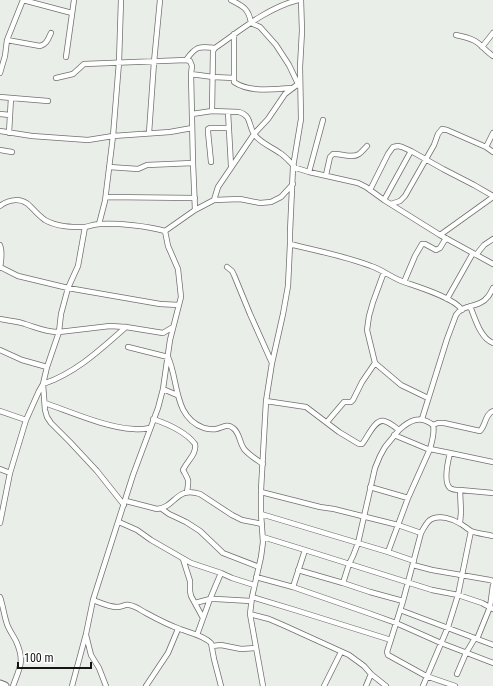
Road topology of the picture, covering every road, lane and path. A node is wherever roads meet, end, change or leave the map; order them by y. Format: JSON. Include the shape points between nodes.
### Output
{"nodes":[{"id":1,"x":23,"y":0,"type":"edge"},
{"id":2,"x":74,"y":0,"type":"edge"},
{"id":3,"x":122,"y":0,"type":"edge"},
{"id":4,"x":160,"y":0,"type":"edge"},
{"id":5,"x":231,"y":0,"type":"edge"},
{"id":6,"x":298,"y":0,"type":"edge"},
{"id":7,"x":301,"y":0,"type":"edge"},
{"id":8,"x":72,"y":13,"type":"junction"},
{"id":9,"x":251,"y":23,"type":"junction"},
{"id":10,"x":51,"y":33,"type":"dead end"},
{"id":11,"x":493,"y":33,"type":"edge"},
{"id":12,"x":234,"y":34,"type":"junction"},
{"id":13,"x":456,"y":35,"type":"dead end"},
{"id":14,"x":7,"y":40,"type":"junction"},
{"id":15,"x":482,"y":47,"type":"junction"},
{"id":16,"x":215,"y":48,"type":"junction"},
{"id":17,"x":493,"y":56,"type":"edge"},
{"id":18,"x":66,"y":57,"type":"dead end"},
{"id":19,"x":186,"y":60,"type":"junction"},
{"id":20,"x":119,"y":62,"type":"junction"},
{"id":21,"x":154,"y":62,"type":"junction"},
{"id":22,"x":0,"y":73,"type":"edge"},
{"id":23,"x":192,"y":74,"type":"junction"},
{"id":24,"x":213,"y":77,"type":"junction"},
{"id":25,"x":56,"y":78,"type":"dead end"},
{"id":26,"x":234,"y":78,"type":"junction"},
{"id":27,"x":298,"y":84,"type":"junction"},
{"id":28,"x":293,"y":88,"type":"junction"},
{"id":29,"x":300,"y":92,"type":"junction"},
{"id":30,"x":0,"y":97,"type":"edge"},
{"id":31,"x":11,"y":98,"type":"junction"},
{"id":32,"x":48,"y":101,"type":"dead end"},
{"id":33,"x":212,"y":111,"type":"junction"},
{"id":34,"x":228,"y":112,"type":"junction"},
{"id":35,"x":0,"y":114,"type":"edge"},
{"id":36,"x":192,"y":114,"type":"junction"},
{"id":37,"x":10,"y":115,"type":"junction"},
{"id":38,"x":323,"y":120,"type":"dead end"},
{"id":39,"x":192,"y":128,"type":"junction"},
{"id":40,"x":229,"y":128,"type":"junction"},
{"id":41,"x":0,"y":131,"type":"edge"},
{"id":42,"x":9,"y":133,"type":"junction"},
{"id":43,"x":149,"y":133,"type":"junction"},
{"id":44,"x":254,"y":134,"type":"junction"},
{"id":45,"x":493,"y":134,"type":"edge"},
{"id":46,"x":113,"y":136,"type":"junction"},
{"id":47,"x":367,"y":146,"type":"dead end"},
{"id":48,"x":486,"y":147,"type":"junction"},
{"id":49,"x":0,"y":150,"type":"edge"},
{"id":50,"x":411,"y":151,"type":"junction"},
{"id":51,"x":12,"y":152,"type":"dead end"},
{"id":52,"x":493,"y":152,"type":"edge"},
{"id":53,"x":426,"y":159,"type":"junction"},
{"id":54,"x":211,"y":162,"type":"dead end"},
{"id":55,"x":193,"y":163,"type":"junction"},
{"id":56,"x":232,"y":166,"type":"junction"},
{"id":57,"x":294,"y":166,"type":"junction"},
{"id":58,"x":109,"y":168,"type":"junction"},
{"id":59,"x":309,"y":172,"type":"junction"},
{"id":60,"x":326,"y":176,"type":"junction"},
{"id":61,"x":293,"y":184,"type":"junction"},
{"id":62,"x":370,"y":190,"type":"junction"},
{"id":63,"x":493,"y":196,"type":"edge"},
{"id":64,"x":106,"y":197,"type":"junction"},
{"id":65,"x":195,"y":198,"type":"junction"},
{"id":66,"x":214,"y":200,"type":"junction"},
{"id":67,"x":384,"y":200,"type":"junction"},
{"id":68,"x":391,"y":204,"type":"junction"},
{"id":69,"x":0,"y":206,"type":"edge"},
{"id":70,"x":196,"y":210,"type":"junction"},
{"id":71,"x":99,"y":224,"type":"junction"},
{"id":72,"x":85,"y":227,"type":"junction"},
{"id":73,"x":165,"y":231,"type":"junction"},
{"id":74,"x":440,"y":234,"type":"junction"},
{"id":75,"x":446,"y":238,"type":"junction"},
{"id":76,"x":493,"y":239,"type":"edge"},
{"id":77,"x":290,"y":244,"type":"junction"},
{"id":78,"x":0,"y":245,"type":"edge"},
{"id":79,"x":475,"y":254,"type":"junction"},
{"id":80,"x":493,"y":264,"type":"edge"},
{"id":81,"x":0,"y":267,"type":"edge"},
{"id":82,"x":227,"y":267,"type":"dead end"},
{"id":83,"x":384,"y":272,"type":"junction"},
{"id":84,"x":404,"y":282,"type":"junction"},
{"id":85,"x":68,"y":288,"type":"junction"},
{"id":86,"x":493,"y":288,"type":"edge"},
{"id":87,"x":447,"y":299,"type":"junction"},
{"id":88,"x":179,"y":305,"type":"junction"},
{"id":89,"x":470,"y":306,"type":"junction"},
{"id":90,"x":462,"y":310,"type":"junction"},
{"id":91,"x":0,"y":319,"type":"edge"},
{"id":92,"x":126,"y":327,"type":"junction"},
{"id":93,"x":173,"y":327,"type":"junction"},
{"id":94,"x":59,"y":332,"type":"junction"},
{"id":95,"x":163,"y":333,"type":"junction"},
{"id":96,"x":170,"y":340,"type":"junction"},
{"id":97,"x":493,"y":343,"type":"edge"},
{"id":98,"x":128,"y":347,"type":"dead end"},
{"id":99,"x":0,"y":350,"type":"edge"},
{"id":100,"x":168,"y":357,"type":"junction"},
{"id":101,"x":272,"y":363,"type":"junction"},
{"id":102,"x":375,"y":363,"type":"junction"},
{"id":103,"x":47,"y":367,"type":"junction"},
{"id":104,"x":43,"y":384,"type":"junction"},
{"id":105,"x":163,"y":389,"type":"junction"},
{"id":106,"x":177,"y":395,"type":"junction"},
{"id":107,"x":428,"y":398,"type":"junction"},
{"id":108,"x":266,"y":401,"type":"junction"},
{"id":109,"x":45,"y":402,"type":"junction"},
{"id":110,"x":0,"y":411,"type":"edge"},
{"id":111,"x":493,"y":411,"type":"edge"},
{"id":112,"x":153,"y":419,"type":"junction"},
{"id":113,"x":422,"y":419,"type":"junction"},
{"id":114,"x":26,"y":420,"type":"junction"},
{"id":115,"x":327,"y":422,"type":"junction"},
{"id":116,"x":433,"y":425,"type":"junction"},
{"id":117,"x":150,"y":428,"type":"junction"},
{"id":118,"x":399,"y":430,"type":"junction"},
{"id":119,"x":394,"y":435,"type":"junction"},
{"id":120,"x":430,"y":449,"type":"junction"},
{"id":121,"x":450,"y":453,"type":"junction"},
{"id":122,"x":493,"y":462,"type":"edge"},
{"id":123,"x":263,"y":464,"type":"junction"},
{"id":124,"x":0,"y":469,"type":"edge"},
{"id":125,"x":10,"y":473,"type":"junction"},
{"id":126,"x":370,"y":488,"type":"junction"},
{"id":127,"x":460,"y":490,"type":"junction"},
{"id":128,"x":187,"y":492,"type":"junction"},
{"id":129,"x":261,"y":492,"type":"junction"},
{"id":130,"x":493,"y":493,"type":"edge"},
{"id":131,"x":408,"y":498,"type":"junction"},
{"id":132,"x":125,"y":503,"type":"junction"},
{"id":133,"x":162,"y":509,"type":"junction"},
{"id":134,"x":261,"y":514,"type":"junction"},
{"id":135,"x":364,"y":516,"type":"junction"},
{"id":136,"x":119,"y":522,"type":"junction"},
{"id":137,"x":0,"y":523,"type":"edge"},
{"id":138,"x":460,"y":523,"type":"junction"},
{"id":139,"x":262,"y":524,"type":"junction"},
{"id":140,"x":398,"y":525,"type":"junction"},
{"id":141,"x":472,"y":531,"type":"junction"},
{"id":142,"x":421,"y":532,"type":"junction"},
{"id":143,"x":493,"y":536,"type":"edge"},
{"id":144,"x":262,"y":537,"type":"junction"},
{"id":145,"x":358,"y":543,"type":"junction"},
{"id":146,"x":305,"y":550,"type":"junction"},
{"id":147,"x":388,"y":552,"type":"junction"},
{"id":148,"x":183,"y":559,"type":"junction"},
{"id":149,"x":413,"y":563,"type":"junction"},
{"id":150,"x":349,"y":564,"type":"junction"},
{"id":151,"x":259,"y":567,"type":"junction"},
{"id":152,"x":298,"y":570,"type":"junction"},
{"id":153,"x":221,"y":574,"type":"junction"},
{"id":154,"x":462,"y":575,"type":"junction"},
{"id":155,"x":256,"y":577,"type":"junction"},
{"id":156,"x":493,"y":581,"type":"edge"},
{"id":157,"x":408,"y":582,"type":"junction"},
{"id":158,"x":343,"y":583,"type":"junction"},
{"id":159,"x":254,"y":585,"type":"junction"},
{"id":160,"x":493,"y":585,"type":"edge"},
{"id":161,"x":293,"y":587,"type":"junction"},
{"id":162,"x":458,"y":595,"type":"junction"},
{"id":163,"x":0,"y":596,"type":"edge"},
{"id":164,"x":210,"y":599,"type":"junction"},
{"id":165,"x":252,"y":599,"type":"junction"},
{"id":166,"x":93,"y":600,"type":"junction"},
{"id":167,"x":403,"y":601,"type":"junction"},
{"id":168,"x":195,"y":603,"type":"junction"},
{"id":169,"x":492,"y":608,"type":"edge"},
{"id":170,"x":400,"y":610,"type":"junction"},
{"id":171,"x":250,"y":614,"type":"junction"},
{"id":172,"x":203,"y":618,"type":"junction"},
{"id":173,"x":396,"y":623,"type":"junction"},
{"id":174,"x":448,"y":627,"type":"junction"},
{"id":175,"x":178,"y":629,"type":"junction"},
{"id":176,"x":86,"y":634,"type":"junction"},
{"id":177,"x":197,"y":635,"type":"junction"},
{"id":178,"x":476,"y":638,"type":"junction"},
{"id":179,"x":391,"y":640,"type":"junction"},
{"id":180,"x":441,"y":642,"type":"junction"},
{"id":181,"x":493,"y":645,"type":"edge"},
{"id":182,"x":212,"y":646,"type":"junction"},
{"id":183,"x":256,"y":648,"type":"junction"},
{"id":184,"x":341,"y":652,"type":"junction"},
{"id":185,"x":466,"y":653,"type":"junction"},
{"id":186,"x":493,"y":663,"type":"edge"},
{"id":187,"x":371,"y":674,"type":"junction"},
{"id":188,"x":457,"y":674,"type":"dead end"},
{"id":189,"x":426,"y":676,"type":"junction"},
{"id":190,"x":0,"y":684,"type":"edge"},
{"id":191,"x":5,"y":686,"type":"edge"},
{"id":192,"x":12,"y":686,"type":"edge"},
{"id":193,"x":72,"y":686,"type":"edge"},
{"id":194,"x":106,"y":686,"type":"edge"},
{"id":195,"x":146,"y":686,"type":"edge"},
{"id":196,"x":221,"y":686,"type":"edge"},
{"id":197,"x":263,"y":686,"type":"edge"},
{"id":198,"x":324,"y":686,"type":"edge"},
{"id":199,"x":366,"y":686,"type":"edge"},
{"id":200,"x":386,"y":686,"type":"edge"},
{"id":201,"x":422,"y":686,"type":"edge"},
{"id":202,"x":455,"y":686,"type":"edge"}],
"edges":[{"from":1,"to":8,"type":"street"},
{"from":1,"to":14,"type":"street"},
{"from":2,"to":8,"type":"street"},
{"from":3,"to":20,"type":"street"},
{"from":4,"to":21,"type":"street"},
{"from":5,"to":9,"type":"street","via":[[245,8],[250,15]]},
{"from":6,"to":9,"type":"street","via":[[275,8]]},
{"from":7,"to":29,"type":"street"},
{"from":8,"to":18,"type":"street"},
{"from":9,"to":12,"type":"street"},
{"from":9,"to":27,"type":"street","via":[[260,27],[276,45]]},
{"from":10,"to":14,"type":"street","via":[[44,45],[40,46]]},
{"from":11,"to":15,"type":"street"},
{"from":12,"to":16,"type":"street"},
{"from":12,"to":26,"type":"street"},
{"from":13,"to":15,"type":"street","via":[[473,40]]},
{"from":14,"to":22,"type":"street"},
{"from":15,"to":17,"type":"street"},
{"from":16,"to":19,"type":"street","via":[[203,46],[193,50]]},
{"from":16,"to":24,"type":"street"},
{"from":19,"to":21,"type":"street"},
{"from":19,"to":23,"type":"street","via":[[190,61]]},
{"from":20,"to":21,"type":"street"},
{"from":20,"to":25,"type":"street","via":[[84,64],[73,74]]},
{"from":20,"to":46,"type":"street"},
{"from":21,"to":43,"type":"street"},
{"from":23,"to":24,"type":"street"},
{"from":23,"to":36,"type":"street"},
{"from":24,"to":26,"type":"street"},
{"from":24,"to":33,"type":"street"},
{"from":26,"to":28,"type":"street","via":[[238,85],[254,89]]},
{"from":27,"to":28,"type":"street"},
{"from":27,"to":29,"type":"street"},
{"from":28,"to":44,"type":"street","via":[[285,94]]},
{"from":29,"to":57,"type":"street","via":[[301,119]]},
{"from":30,"to":31,"type":"street"},
{"from":31,"to":32,"type":"street"},
{"from":31,"to":37,"type":"street"},
{"from":33,"to":34,"type":"street"},
{"from":33,"to":36,"type":"street"},
{"from":34,"to":40,"type":"street"},
{"from":34,"to":44,"type":"street","via":[[246,115]]},
{"from":35,"to":37,"type":"street"},
{"from":36,"to":39,"type":"street"},
{"from":37,"to":42,"type":"street"},
{"from":38,"to":59,"type":"street"},
{"from":39,"to":43,"type":"street"},
{"from":39,"to":55,"type":"street"},
{"from":40,"to":54,"type":"street","via":[[208,129]]},
{"from":40,"to":56,"type":"street"},
{"from":41,"to":42,"type":"street"},
{"from":42,"to":46,"type":"street","via":[[77,140]]},
{"from":43,"to":46,"type":"street"},
{"from":44,"to":56,"type":"street"},
{"from":44,"to":57,"type":"street"},
{"from":45,"to":48,"type":"street"},
{"from":46,"to":58,"type":"street"},
{"from":47,"to":60,"type":"street","via":[[354,156],[333,154]]},
{"from":48,"to":52,"type":"street"},
{"from":48,"to":53,"type":"street","via":[[442,129]]},
{"from":49,"to":51,"type":"street"},
{"from":50,"to":53,"type":"street"},
{"from":50,"to":62,"type":"street","via":[[398,146],[393,147]]},
{"from":50,"to":67,"type":"street"},
{"from":53,"to":63,"type":"street"},
{"from":53,"to":68,"type":"street","via":[[405,196]]},
{"from":55,"to":58,"type":"street","via":[[147,164],[138,169]]},
{"from":55,"to":65,"type":"street"},
{"from":56,"to":66,"type":"street","via":[[218,187]]},
{"from":57,"to":59,"type":"street"},
{"from":57,"to":61,"type":"street"},
{"from":58,"to":64,"type":"street"},
{"from":59,"to":60,"type":"street"},
{"from":60,"to":62,"type":"street","via":[[358,183]]},
{"from":61,"to":66,"type":"street","via":[[281,197],[271,202]]},
{"from":61,"to":77,"type":"street"},
{"from":62,"to":67,"type":"street"},
{"from":63,"to":74,"type":"street"},
{"from":64,"to":65,"type":"street"},
{"from":64,"to":71,"type":"street"},
{"from":65,"to":70,"type":"street"},
{"from":66,"to":70,"type":"street"},
{"from":67,"to":68,"type":"street"},
{"from":68,"to":74,"type":"street"},
{"from":69,"to":72,"type":"street","via":[[19,200],[30,205],[44,220],[56,225]]},
{"from":70,"to":73,"type":"street"},
{"from":71,"to":72,"type":"street"},
{"from":71,"to":73,"type":"street","via":[[140,226]]},
{"from":72,"to":85,"type":"street","via":[[78,266]]},
{"from":73,"to":88,"type":"street","via":[[168,246],[178,269],[181,297]]},
{"from":74,"to":75,"type":"street"},
{"from":75,"to":79,"type":"street"},
{"from":75,"to":84,"type":"street","via":[[436,250],[422,245],[414,256]]},
{"from":76,"to":79,"type":"street"},
{"from":77,"to":83,"type":"street","via":[[352,259]]},
{"from":77,"to":101,"type":"street","via":[[288,286]]},
{"from":78,"to":81,"type":"street"},
{"from":79,"to":80,"type":"street"},
{"from":79,"to":87,"type":"street"},
{"from":81,"to":85,"type":"street","via":[[18,276]]},
{"from":82,"to":101,"type":"street","via":[[234,275]]},
{"from":83,"to":84,"type":"street"},
{"from":83,"to":102,"type":"street","via":[[370,309],[367,330]]},
{"from":84,"to":87,"type":"street"},
{"from":85,"to":88,"type":"street"},
{"from":85,"to":94,"type":"street"},
{"from":86,"to":89,"type":"street","via":[[488,297],[479,304]]},
{"from":87,"to":90,"type":"street","via":[[456,303]]},
{"from":88,"to":93,"type":"street"},
{"from":89,"to":90,"type":"street"},
{"from":89,"to":97,"type":"street","via":[[484,338]]},
{"from":90,"to":107,"type":"street","via":[[454,318]]},
{"from":91,"to":94,"type":"street","via":[[40,330]]},
{"from":92,"to":94,"type":"street","via":[[110,326]]},
{"from":92,"to":95,"type":"street"},
{"from":92,"to":104,"type":"street","via":[[66,374]]},
{"from":93,"to":95,"type":"street"},
{"from":93,"to":96,"type":"street"},
{"from":94,"to":103,"type":"street"},
{"from":95,"to":96,"type":"street"},
{"from":96,"to":100,"type":"street"},
{"from":98,"to":100,"type":"street"},
{"from":99,"to":103,"type":"street"},
{"from":100,"to":105,"type":"street"},
{"from":100,"to":106,"type":"street"},
{"from":101,"to":108,"type":"street"},
{"from":102,"to":107,"type":"street","via":[[401,385]]},
{"from":102,"to":115,"type":"street","via":[[353,400],[344,402]]},
{"from":103,"to":104,"type":"street"},
{"from":104,"to":109,"type":"street"},
{"from":104,"to":114,"type":"street"},
{"from":105,"to":106,"type":"street"},
{"from":105,"to":112,"type":"street"},
{"from":106,"to":123,"type":"street","via":[[192,421],[209,429],[227,426],[234,428],[245,451]]},
{"from":107,"to":113,"type":"street"},
{"from":108,"to":115,"type":"street","via":[[306,407]]},
{"from":108,"to":123,"type":"street"},
{"from":109,"to":117,"type":"street","via":[[122,428]]},
{"from":109,"to":132,"type":"street","via":[[45,410],[51,424],[97,470]]},
{"from":110,"to":114,"type":"street"},
{"from":111,"to":116,"type":"street","via":[[490,411],[480,431],[444,423]]},
{"from":112,"to":117,"type":"street"},
{"from":112,"to":128,"type":"street","via":[[180,431],[195,444],[194,453],[183,470],[189,481]]},
{"from":113,"to":116,"type":"street"},
{"from":113,"to":118,"type":"street","via":[[412,421]]},
{"from":114,"to":125,"type":"street"},
{"from":115,"to":118,"type":"street","via":[[358,444],[362,444],[370,431],[381,422],[386,422]]},
{"from":116,"to":120,"type":"street"},
{"from":117,"to":132,"type":"street"},
{"from":118,"to":119,"type":"street"},
{"from":119,"to":120,"type":"street"},
{"from":119,"to":126,"type":"street","via":[[380,456]]},
{"from":120,"to":121,"type":"street"},
{"from":120,"to":131,"type":"street"},
{"from":121,"to":122,"type":"street"},
{"from":121,"to":127,"type":"street","via":[[446,482],[450,488]]},
{"from":123,"to":129,"type":"street"},
{"from":124,"to":125,"type":"street"},
{"from":125,"to":137,"type":"street"},
{"from":126,"to":131,"type":"street"},
{"from":126,"to":135,"type":"street"},
{"from":127,"to":130,"type":"street"},
{"from":127,"to":138,"type":"street"},
{"from":128,"to":133,"type":"street"},
{"from":128,"to":139,"type":"street","via":[[200,494],[242,520]]},
{"from":129,"to":134,"type":"street"},
{"from":129,"to":135,"type":"street"},
{"from":131,"to":140,"type":"street"},
{"from":132,"to":133,"type":"street"},
{"from":132,"to":136,"type":"street"},
{"from":133,"to":151,"type":"street","via":[[200,531],[223,553]]},
{"from":134,"to":139,"type":"street"},
{"from":134,"to":145,"type":"street"},
{"from":135,"to":140,"type":"street"},
{"from":135,"to":145,"type":"street"},
{"from":136,"to":148,"type":"street","via":[[137,530]]},
{"from":136,"to":166,"type":"street"},
{"from":138,"to":141,"type":"street"},
{"from":138,"to":142,"type":"street","via":[[444,518],[432,519]]},
{"from":139,"to":144,"type":"street"},
{"from":140,"to":142,"type":"street"},
{"from":140,"to":147,"type":"street"},
{"from":141,"to":143,"type":"street"},
{"from":141,"to":154,"type":"street"},
{"from":142,"to":149,"type":"street"},
{"from":144,"to":146,"type":"street"},
{"from":144,"to":151,"type":"street"},
{"from":145,"to":147,"type":"street"},
{"from":145,"to":150,"type":"street"},
{"from":146,"to":150,"type":"street"},
{"from":146,"to":152,"type":"street"},
{"from":147,"to":149,"type":"street"},
{"from":148,"to":153,"type":"street"},
{"from":148,"to":168,"type":"street","via":[[190,581],[191,596]]},
{"from":149,"to":154,"type":"street","via":[[432,570]]},
{"from":149,"to":157,"type":"street"},
{"from":150,"to":157,"type":"street"},
{"from":150,"to":158,"type":"street"},
{"from":151,"to":155,"type":"street"},
{"from":152,"to":158,"type":"street"},
{"from":152,"to":161,"type":"street"},
{"from":153,"to":159,"type":"street"},
{"from":153,"to":164,"type":"street"},
{"from":154,"to":156,"type":"street"},
{"from":154,"to":162,"type":"street"},
{"from":155,"to":159,"type":"street"},
{"from":155,"to":161,"type":"street"},
{"from":157,"to":162,"type":"street"},
{"from":157,"to":167,"type":"street"},
{"from":158,"to":167,"type":"street"},
{"from":159,"to":165,"type":"street"},
{"from":160,"to":169,"type":"street"},
{"from":161,"to":173,"type":"street"},
{"from":162,"to":169,"type":"street"},
{"from":162,"to":174,"type":"street"},
{"from":163,"to":192,"type":"street","via":[[7,625],[21,657]]},
{"from":164,"to":165,"type":"street"},
{"from":164,"to":168,"type":"street"},
{"from":164,"to":172,"type":"street"},
{"from":165,"to":171,"type":"street"},
{"from":165,"to":179,"type":"street"},
{"from":166,"to":175,"type":"street","via":[[119,607],[133,606]]},
{"from":166,"to":176,"type":"street"},
{"from":167,"to":170,"type":"street"},
{"from":168,"to":172,"type":"street"},
{"from":169,"to":178,"type":"street"},
{"from":170,"to":173,"type":"street"},
{"from":170,"to":174,"type":"street"},
{"from":171,"to":183,"type":"street"},
{"from":171,"to":184,"type":"street","via":[[269,619]]},
{"from":172,"to":177,"type":"street"},
{"from":173,"to":179,"type":"street"},
{"from":173,"to":180,"type":"street"},
{"from":174,"to":178,"type":"street"},
{"from":174,"to":180,"type":"street"},
{"from":175,"to":177,"type":"street"},
{"from":175,"to":195,"type":"street","via":[[168,654]]},
{"from":176,"to":193,"type":"street"},
{"from":176,"to":194,"type":"street","via":[[91,655]]},
{"from":177,"to":182,"type":"street","via":[[210,641]]},
{"from":178,"to":181,"type":"street"},
{"from":178,"to":185,"type":"street"},
{"from":179,"to":189,"type":"street","via":[[388,655]]},
{"from":180,"to":185,"type":"street"},
{"from":180,"to":189,"type":"street"},
{"from":182,"to":183,"type":"street"},
{"from":182,"to":196,"type":"street"},
{"from":183,"to":197,"type":"street"},
{"from":184,"to":187,"type":"street","via":[[356,660]]},
{"from":184,"to":198,"type":"street"},
{"from":185,"to":186,"type":"street"},
{"from":185,"to":188,"type":"street"},
{"from":187,"to":199,"type":"street"},
{"from":187,"to":200,"type":"street"},
{"from":189,"to":201,"type":"street"},
{"from":189,"to":202,"type":"street"},
{"from":190,"to":191,"type":"street"}]}
